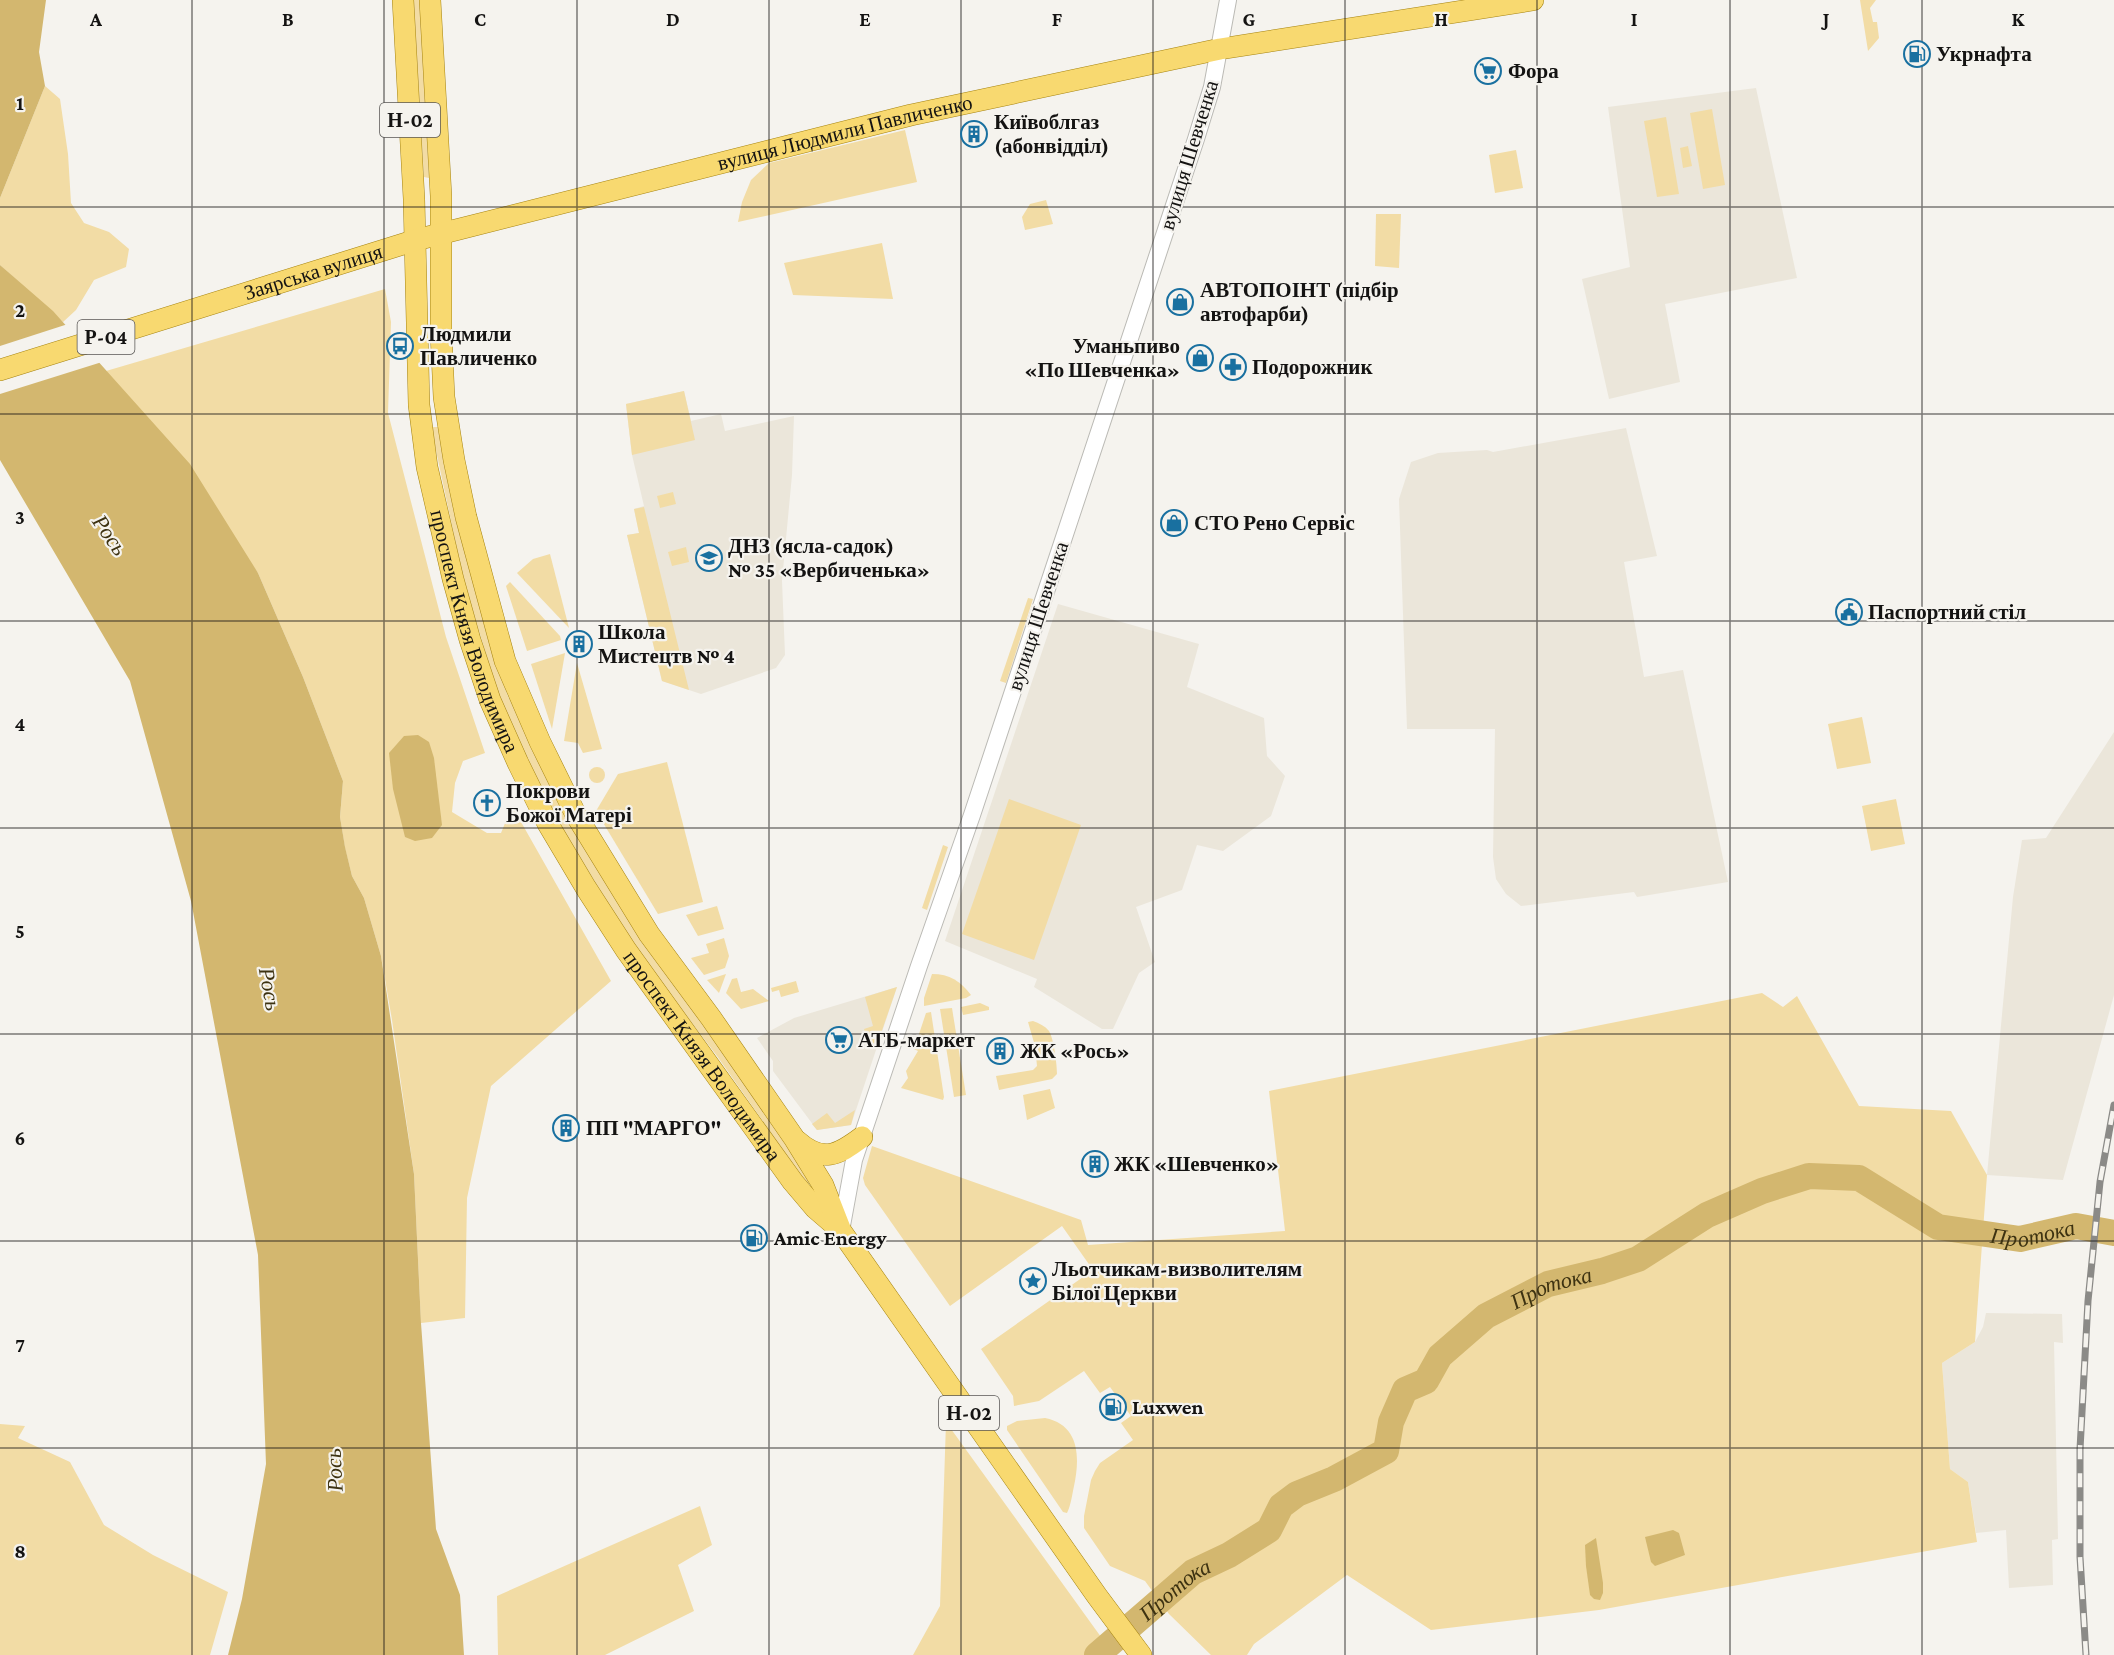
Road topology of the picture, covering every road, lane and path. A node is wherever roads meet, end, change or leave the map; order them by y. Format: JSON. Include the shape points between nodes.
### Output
{"nodes":[{"id":1,"x":403,"y":0,"type":"edge"},
{"id":2,"x":429,"y":0,"type":"edge"},
{"id":3,"x":1228,"y":0,"type":"edge"},
{"id":4,"x":1533,"y":0,"type":"edge"},
{"id":5,"x":1220,"y":49,"type":"junction"},
{"id":6,"x":442,"y":233,"type":"junction"},
{"id":7,"x":416,"y":240,"type":"junction"},
{"id":8,"x":0,"y":370,"type":"edge"},
{"id":9,"x":862,"y":1137,"type":"junction"},
{"id":10,"x":794,"y":1138,"type":"junction"},
{"id":11,"x":841,"y":1231,"type":"junction"},
{"id":12,"x":1141,"y":1655,"type":"edge"}],
"edges":[{"from":1,"to":7,"type":"main road","name":"проспект Князя Володимира","number":"Н-02"},
{"from":2,"to":6,"type":"main road","name":"проспект Князя Володимира","number":"Н-02"},
{"from":3,"to":5,"type":"street","name":"вулиця Шевченка"},
{"from":4,"to":5,"type":"main road","name":"вулиця Людмили Павличенко"},
{"from":5,"to":6,"type":"main road","name":"вулиця Людмили Павличенко","via":[[911,115]]},
{"from":5,"to":9,"type":"street","name":"вулиця Шевченка","via":[[1196,139]]},
{"from":6,"to":7,"type":"main road","number":"Р-04"},
{"from":6,"to":10,"type":"main road","name":"проспект Князя Володимира","number":"Н-02","via":[[442,354],[450,439],[466,517],[506,661],[543,750],[612,875],[649,934]]},
{"from":7,"to":8,"type":"main road","name":"Заярська вулиця","number":"Р-04"},
{"from":7,"to":11,"type":"main road","name":"проспект Князя Володимира","number":"Н-02","via":[[419,405],[426,467],[453,579],[490,700],[548,824],[626,950],[794,1182],[815,1209]]},
{"from":9,"to":10,"type":"main road","via":[[836,1154],[824,1155],[809,1152]]},
{"from":9,"to":11,"type":"street","name":"вулиця Шевченка"},
{"from":10,"to":11,"type":"main road","name":"проспект Князя Володимира","number":"Н-02","via":[[823,1185]]},
{"from":11,"to":12,"type":"main road","name":"проспект Князя Володимира","number":"Н-02"}]}
